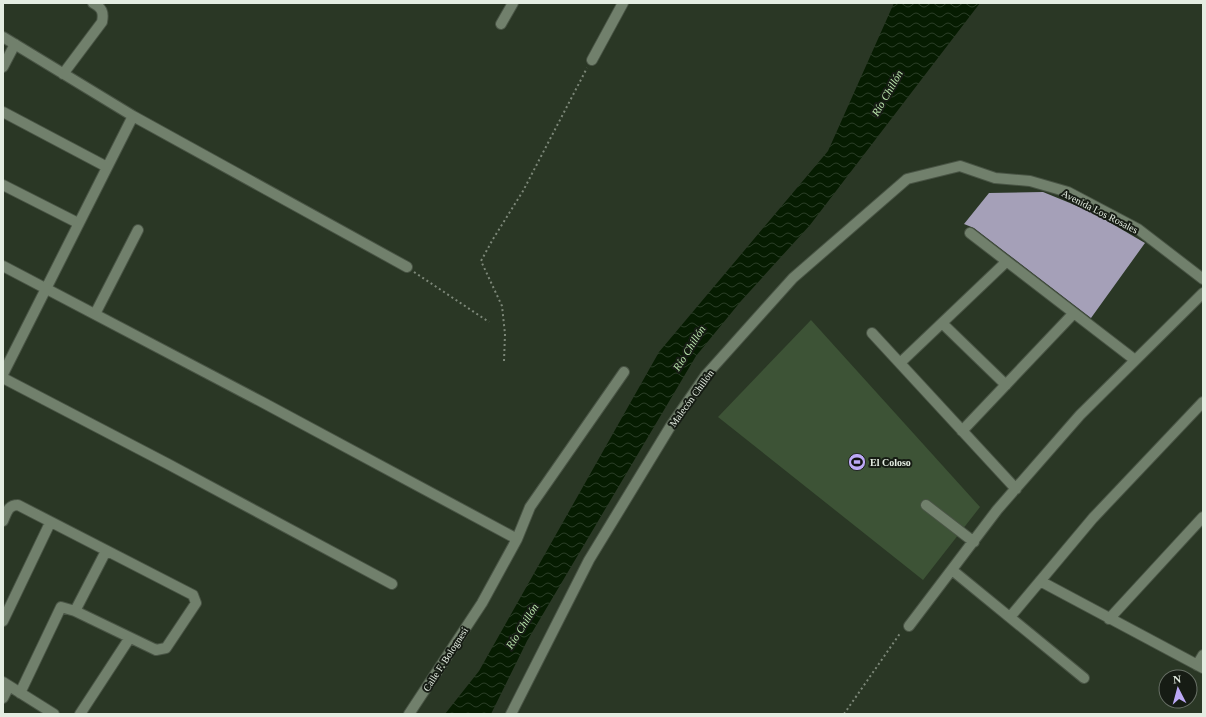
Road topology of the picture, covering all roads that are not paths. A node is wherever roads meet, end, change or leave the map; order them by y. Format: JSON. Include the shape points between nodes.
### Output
{"nodes":[{"id":1,"x":93,"y":3,"type":"edge"},
{"id":2,"x":513,"y":3,"type":"edge"},
{"id":3,"x":623,"y":3,"type":"edge"},
{"id":4,"x":501,"y":24,"type":"dead end"},
{"id":5,"x":3,"y":37,"type":"edge"},
{"id":6,"x":15,"y":44,"type":"junction"},
{"id":7,"x":592,"y":60,"type":"road end"},
{"id":8,"x":3,"y":67,"type":"edge"},
{"id":9,"x":63,"y":74,"type":"junction"},
{"id":10,"x":3,"y":112,"type":"edge"},
{"id":11,"x":133,"y":116,"type":"junction"},
{"id":12,"x":960,"y":166,"type":"joint"},
{"id":13,"x":107,"y":167,"type":"junction"},
{"id":14,"x":3,"y":185,"type":"edge"},
{"id":15,"x":78,"y":223,"type":"junction"},
{"id":16,"x":138,"y":230,"type":"dead end"},
{"id":17,"x":970,"y":233,"type":"dead end"},
{"id":18,"x":1006,"y":262,"type":"junction"},
{"id":19,"x":3,"y":266,"type":"edge"},
{"id":20,"x":407,"y":267,"type":"road end"},
{"id":21,"x":1203,"y":279,"type":"edge"},
{"id":22,"x":45,"y":288,"type":"junction"},
{"id":23,"x":1203,"y":293,"type":"edge"},
{"id":24,"x":95,"y":314,"type":"junction"},
{"id":25,"x":1073,"y":314,"type":"junction"},
{"id":26,"x":942,"y":323,"type":"junction"},
{"id":27,"x":872,"y":333,"type":"dead end"},
{"id":28,"x":1135,"y":360,"type":"junction"},
{"id":29,"x":900,"y":363,"type":"junction"},
{"id":30,"x":624,"y":372,"type":"dead end"},
{"id":31,"x":3,"y":374,"type":"edge"},
{"id":32,"x":3,"y":378,"type":"edge"},
{"id":33,"x":1006,"y":385,"type":"junction"},
{"id":34,"x":1201,"y":410,"type":"edge"},
{"id":35,"x":962,"y":431,"type":"junction"},
{"id":36,"x":1016,"y":489,"type":"junction"},
{"id":37,"x":926,"y":505,"type":"dead end"},
{"id":38,"x":1203,"y":517,"type":"edge"},
{"id":39,"x":3,"y":521,"type":"edge"},
{"id":40,"x":50,"y":523,"type":"junction"},
{"id":41,"x":517,"y":539,"type":"junction"},
{"id":42,"x":974,"y":542,"type":"junction"},
{"id":43,"x":106,"y":551,"type":"junction"},
{"id":44,"x":952,"y":570,"type":"junction"},
{"id":45,"x":1040,"y":581,"type":"junction"},
{"id":46,"x":392,"y":584,"type":"dead end"},
{"id":47,"x":75,"y":611,"type":"junction"},
{"id":48,"x":1010,"y":617,"type":"junction"},
{"id":49,"x":1109,"y":618,"type":"junction"},
{"id":50,"x":3,"y":620,"type":"edge"},
{"id":51,"x":910,"y":626,"type":"road end"},
{"id":52,"x":129,"y":639,"type":"junction"},
{"id":53,"x":1203,"y":655,"type":"edge"},
{"id":54,"x":1200,"y":666,"type":"edge"},
{"id":55,"x":1084,"y":678,"type":"dead end"},
{"id":56,"x":6,"y":684,"type":"edge"},
{"id":57,"x":20,"y":693,"type":"junction"},
{"id":58,"x":3,"y":698,"type":"edge"},
{"id":59,"x":54,"y":714,"type":"edge"},
{"id":60,"x":80,"y":714,"type":"edge"},
{"id":61,"x":409,"y":714,"type":"edge"},
{"id":62,"x":511,"y":714,"type":"edge"}],
"edges":[{"from":1,"to":9,"type":"street","via":[[101,7],[102,22]]},
{"from":2,"to":4,"type":"street"},
{"from":3,"to":7,"type":"street"},
{"from":5,"to":6,"type":"street"},
{"from":6,"to":8,"type":"street"},
{"from":6,"to":9,"type":"street"},
{"from":9,"to":11,"type":"street"},
{"from":10,"to":13,"type":"street"},
{"from":11,"to":13,"type":"street"},
{"from":11,"to":20,"type":"street"},
{"from":12,"to":21,"type":"street","name":"Avenida Los Rosales","via":[[995,178],[1030,181],[1068,192],[1138,229]]},
{"from":12,"to":62,"type":"street","name":"Malecón Chillón","via":[[907,179],[793,278],[706,375],[670,427],[589,560]]},
{"from":13,"to":15,"type":"street"},
{"from":14,"to":15,"type":"street"},
{"from":15,"to":22,"type":"street"},
{"from":16,"to":24,"type":"street"},
{"from":17,"to":18,"type":"street"},
{"from":18,"to":25,"type":"street"},
{"from":18,"to":26,"type":"street"},
{"from":19,"to":22,"type":"street"},
{"from":22,"to":24,"type":"street"},
{"from":22,"to":31,"type":"street"},
{"from":23,"to":28,"type":"street"},
{"from":24,"to":41,"type":"street"},
{"from":25,"to":28,"type":"street"},
{"from":25,"to":33,"type":"street"},
{"from":26,"to":29,"type":"street"},
{"from":26,"to":33,"type":"street"},
{"from":27,"to":29,"type":"street"},
{"from":28,"to":36,"type":"street","via":[[1080,415]]},
{"from":29,"to":35,"type":"street"},
{"from":30,"to":41,"type":"street","name":"Calle F. Bolognesi","via":[[530,507]]},
{"from":32,"to":46,"type":"street"},
{"from":33,"to":35,"type":"street"},
{"from":34,"to":45,"type":"street","via":[[1093,518]]},
{"from":35,"to":36,"type":"street"},
{"from":36,"to":42,"type":"street"},
{"from":37,"to":42,"type":"street"},
{"from":38,"to":49,"type":"street"},
{"from":39,"to":40,"type":"street","via":[[9,507],[18,505]]},
{"from":40,"to":43,"type":"street"},
{"from":40,"to":50,"type":"street"},
{"from":41,"to":61,"type":"street","name":"Calle F. Bolognesi","via":[[482,603]]},
{"from":42,"to":44,"type":"street"},
{"from":43,"to":47,"type":"street"},
{"from":43,"to":52,"type":"street","via":[[194,595],[196,599],[196,603],[166,648],[156,650]]},
{"from":44,"to":48,"type":"street"},
{"from":44,"to":51,"type":"street"},
{"from":45,"to":48,"type":"street"},
{"from":45,"to":49,"type":"street"},
{"from":47,"to":52,"type":"street"},
{"from":47,"to":57,"type":"street","via":[[64,606],[60,609]]},
{"from":48,"to":55,"type":"street"},
{"from":49,"to":54,"type":"street"},
{"from":52,"to":60,"type":"street"},
{"from":53,"to":54,"type":"street"},
{"from":56,"to":57,"type":"street"},
{"from":56,"to":58,"type":"street"},
{"from":57,"to":59,"type":"street"}]}
